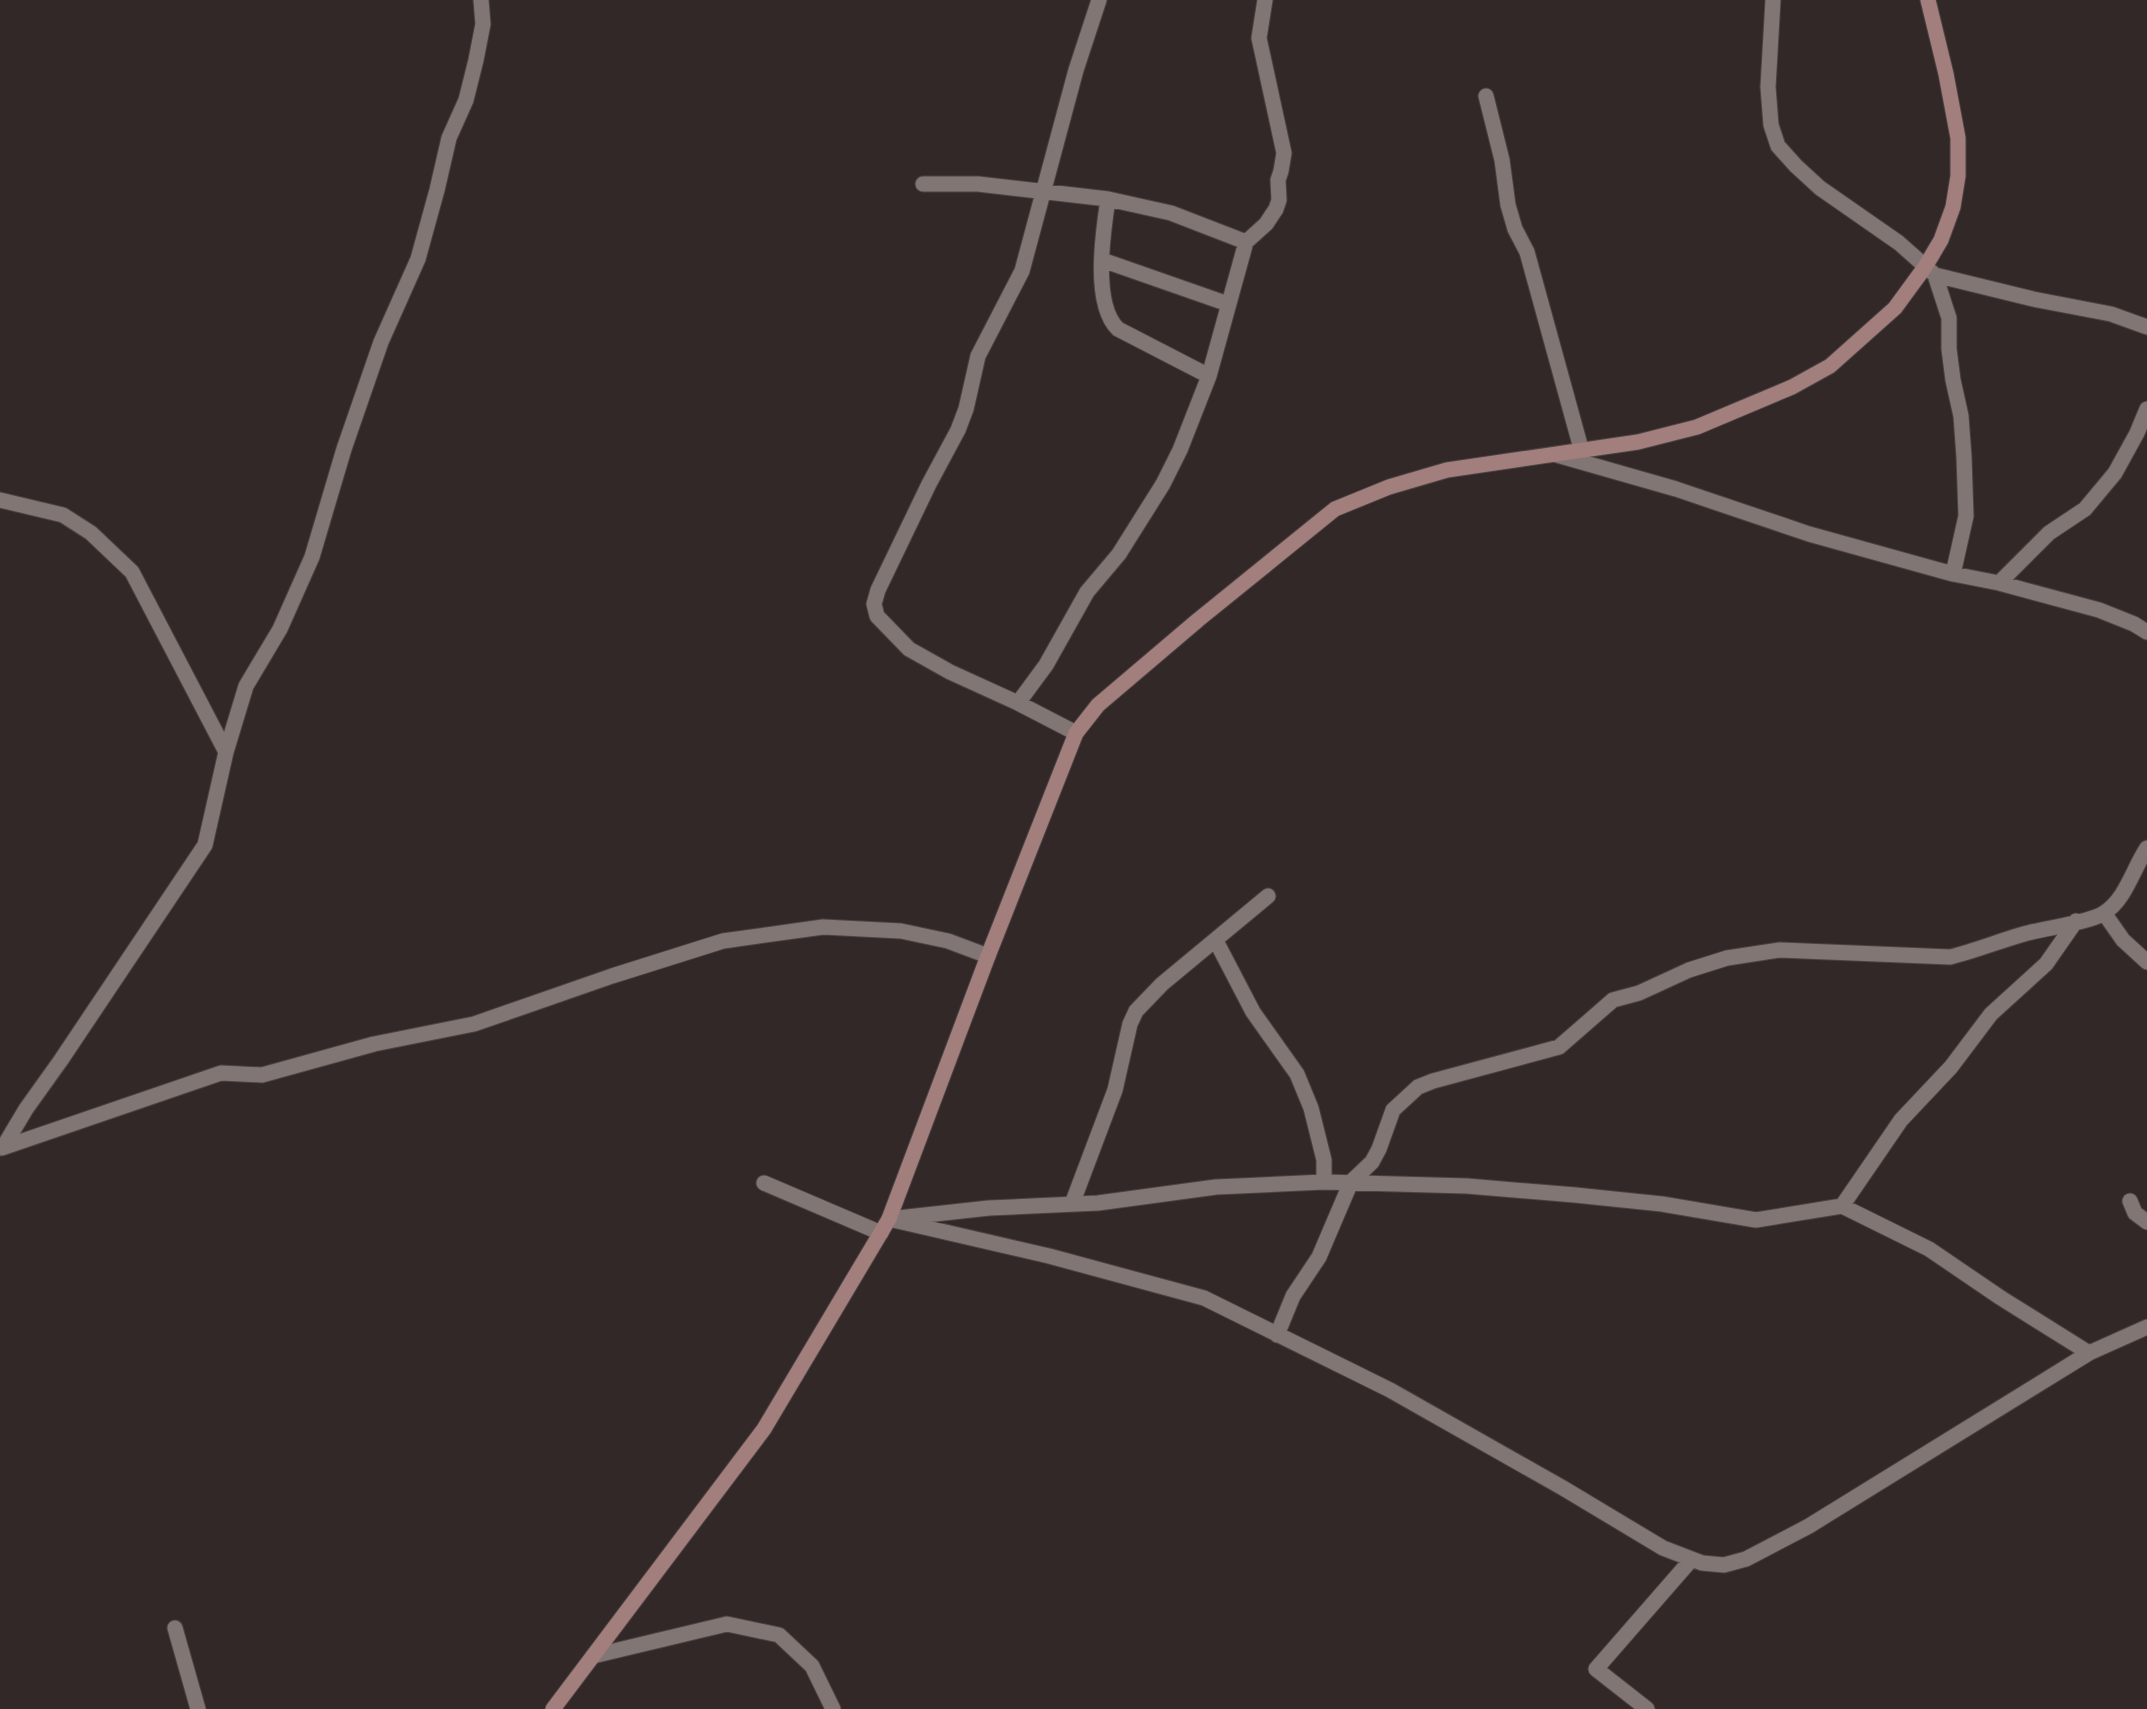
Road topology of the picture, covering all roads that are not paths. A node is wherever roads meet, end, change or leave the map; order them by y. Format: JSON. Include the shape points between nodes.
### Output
{"nodes":[{"id":1,"x":481,"y":0,"type":"edge"},
{"id":2,"x":1099,"y":0,"type":"edge"},
{"id":3,"x":1265,"y":0,"type":"edge"},
{"id":4,"x":1773,"y":0,"type":"edge"},
{"id":5,"x":1928,"y":0,"type":"edge"},
{"id":6,"x":1486,"y":96,"type":"dead end"},
{"id":7,"x":923,"y":184,"type":"dead end"},
{"id":8,"x":1044,"y":193,"type":"junction"},
{"id":9,"x":1108,"y":199,"type":"junction"},
{"id":10,"x":1246,"y":242,"type":"junction"},
{"id":11,"x":1102,"y":260,"type":"junction"},
{"id":12,"x":1930,"y":271,"type":"junction"},
{"id":13,"x":1228,"y":304,"type":"junction"},
{"id":14,"x":2147,"y":327,"type":"edge"},
{"id":15,"x":1209,"y":376,"type":"junction"},
{"id":16,"x":2147,"y":409,"type":"edge"},
{"id":17,"x":1582,"y":452,"type":"junction"},
{"id":18,"x":1557,"y":455,"type":"junction"},
{"id":19,"x":0,"y":500,"type":"edge"},
{"id":20,"x":1953,"y":574,"type":"junction"},
{"id":21,"x":1999,"y":583,"type":"junction"},
{"id":22,"x":2147,"y":632,"type":"edge"},
{"id":23,"x":1018,"y":703,"type":"junction"},
{"id":24,"x":1076,"y":733,"type":"junction"},
{"id":25,"x":226,"y":752,"type":"junction"},
{"id":26,"x":2147,"y":848,"type":"edge"},
{"id":27,"x":1268,"y":896,"type":"dead end"},
{"id":28,"x":2104,"y":913,"type":"junction"},
{"id":29,"x":2076,"y":921,"type":"junction"},
{"id":30,"x":1216,"y":941,"type":"junction"},
{"id":31,"x":988,"y":956,"type":"junction"},
{"id":32,"x":2147,"y":962,"type":"edge"},
{"id":33,"x":2,"y":1147,"type":"edge"},
{"id":34,"x":1324,"y":1182,"type":"junction"},
{"id":35,"x":1351,"y":1182,"type":"junction"},
{"id":36,"x":764,"y":1183,"type":"dead end"},
{"id":37,"x":2130,"y":1201,"type":"dead end"},
{"id":38,"x":1072,"y":1204,"type":"junction"},
{"id":39,"x":1842,"y":1206,"type":"junction"},
{"id":40,"x":890,"y":1219,"type":"junction"},
{"id":41,"x":2147,"y":1222,"type":"edge"},
{"id":42,"x":881,"y":1233,"type":"junction"},
{"id":43,"x":2147,"y":1327,"type":"edge"},
{"id":44,"x":1277,"y":1335,"type":"junction"},
{"id":45,"x":2089,"y":1353,"type":"junction"},
{"id":46,"x":1692,"y":1560,"type":"junction"},
{"id":47,"x":175,"y":1628,"type":"dead end"},
{"id":48,"x":593,"y":1656,"type":"junction"},
{"id":49,"x":198,"y":1709,"type":"edge"},
{"id":50,"x":553,"y":1709,"type":"edge"},
{"id":51,"x":833,"y":1709,"type":"edge"},
{"id":52,"x":1647,"y":1709,"type":"edge"}],
"edges":[{"from":1,"to":25,"type":"street","via":[[483,24],[476,60],[466,100],[449,138],[418,259],[381,342],[312,557],[280,629],[246,686]]},
{"from":2,"to":8,"type":"street"},
{"from":3,"to":10,"type":"street","via":[[1259,38],[1284,153],[1276,209]]},
{"from":4,"to":12,"type":"street","via":[[1768,87],[1771,125],[1778,146],[1820,188],[1899,243]]},
{"from":5,"to":12,"type":"street","via":[[1958,138],[1953,207]]},
{"from":6,"to":17,"type":"street","via":[[1502,160],[1508,205],[1527,252]]},
{"from":7,"to":8,"type":"street","via":[[978,184]]},
{"from":8,"to":9,"type":"street"},
{"from":8,"to":23,"type":"street","via":[[1022,271],[978,356],[958,430],[891,560],[874,604],[877,616],[909,649]]},
{"from":9,"to":10,"type":"street","via":[[1171,213]]},
{"from":9,"to":11,"type":"street"},
{"from":10,"to":13,"type":"street"},
{"from":11,"to":13,"type":"street"},
{"from":11,"to":15,"type":"street","via":[[1102,287],[1112,322],[1118,329]]},
{"from":12,"to":14,"type":"street","via":[[2033,299],[2111,314]]},
{"from":12,"to":17,"type":"street","via":[[1830,366],[1792,387],[1698,427]]},
{"from":12,"to":20,"type":"street","via":[[1949,318],[1949,349],[1961,416],[1966,516]]},
{"from":13,"to":15,"type":"street"},
{"from":15,"to":23,"type":"street","via":[[1163,484],[1119,554],[1086,592],[1046,666]]},
{"from":16,"to":21,"type":"street","via":[[2115,473],[2085,509],[2049,533]]},
{"from":17,"to":18,"type":"street"},
{"from":18,"to":20,"type":"street","via":[[1676,489],[1809,534]]},
{"from":18,"to":24,"type":"street","via":[[1447,470],[1389,487],[1335,509],[1098,705]]},
{"from":19,"to":25,"type":"street","via":[[63,515],[91,533],[132,572]]},
{"from":20,"to":21,"type":"street"},
{"from":21,"to":22,"type":"street","via":[[2099,610]]},
{"from":23,"to":24,"type":"street"},
{"from":24,"to":31,"type":"street"},
{"from":25,"to":33,"type":"street","via":[[205,845]]},
{"from":26,"to":28,"type":"street","via":[[2117,901]]},
{"from":27,"to":30,"type":"street"},
{"from":28,"to":29,"type":"street"},
{"from":28,"to":32,"type":"street","via":[[2123,940]]},
{"from":29,"to":35,"type":"street","via":[[1950,957],[1780,950],[1727,958],[1689,970],[1639,993],[1613,1000],[1559,1047],[1418,1087],[1393,1110],[1372,1162]]},
{"from":29,"to":39,"type":"street","via":[[2046,964],[1991,1014],[1951,1067],[1901,1120]]},
{"from":30,"to":34,"type":"street","via":[[1253,1012],[1297,1074],[1311,1108],[1324,1160]]},
{"from":30,"to":38,"type":"street","via":[[1162,984],[1136,1011],[1115,1090]]},
{"from":31,"to":33,"type":"street","via":[[948,941],[901,932],[823,927],[723,941],[474,1024],[374,1044],[262,1075],[221,1073]]},
{"from":31,"to":40,"type":"street"},
{"from":34,"to":35,"type":"street"},
{"from":34,"to":38,"type":"street","via":[[1216,1187]]},
{"from":35,"to":39,"type":"street","via":[[1575,1195],[1756,1220]]},
{"from":35,"to":44,"type":"street","via":[[1320,1257],[1293,1296]]},
{"from":36,"to":42,"type":"street"},
{"from":37,"to":41,"type":"street","via":[[2135,1213]]},
{"from":38,"to":40,"type":"street"},
{"from":39,"to":45,"type":"street","via":[[1929,1248]]},
{"from":40,"to":42,"type":"street"},
{"from":40,"to":44,"type":"street","via":[[1204,1298]]},
{"from":42,"to":48,"type":"street","via":[[764,1429]]},
{"from":43,"to":45,"type":"street"},
{"from":44,"to":46,"type":"street","via":[[1390,1390],[1664,1548]]},
{"from":45,"to":46,"type":"street","via":[[1809,1526],[1746,1559],[1724,1565]]},
{"from":46,"to":52,"type":"street","via":[[1596,1669]]},
{"from":47,"to":49,"type":"street"},
{"from":48,"to":50,"type":"street"},
{"from":48,"to":51,"type":"street","via":[[727,1624],[779,1635],[812,1666]]}]}
